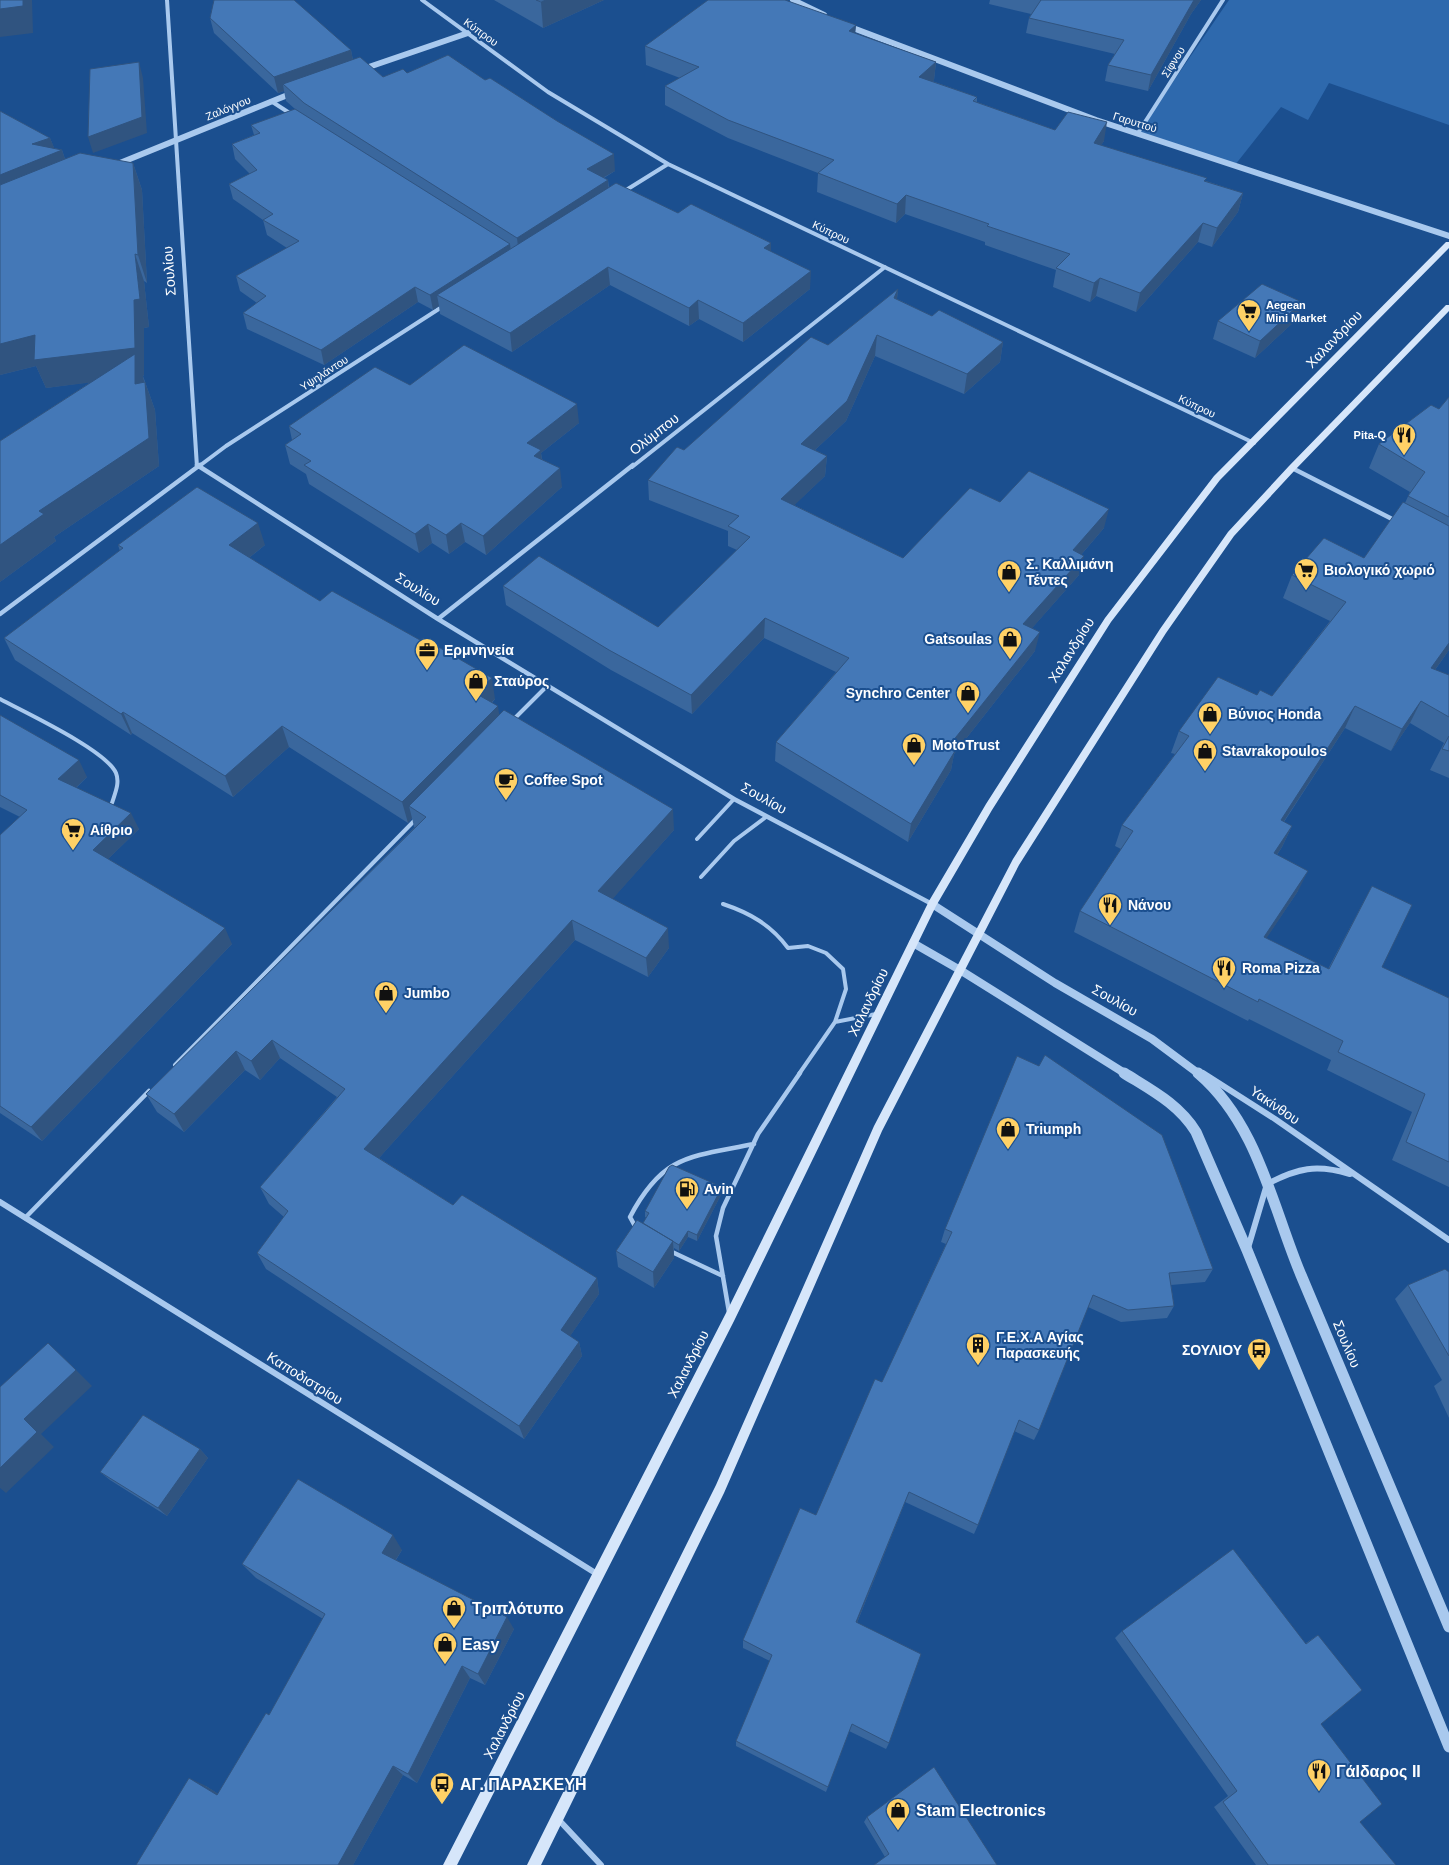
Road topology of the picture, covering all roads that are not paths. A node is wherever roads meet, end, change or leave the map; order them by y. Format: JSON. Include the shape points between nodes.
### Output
{"nodes":[{"id":1,"x":167,"y":0,"type":"edge"},
{"id":2,"x":422,"y":0,"type":"edge"},
{"id":3,"x":793,"y":0,"type":"edge"},
{"id":4,"x":1223,"y":0,"type":"edge"},
{"id":5,"x":834,"y":20,"type":"edge"},
{"id":6,"x":842,"y":23,"type":"edge"},
{"id":7,"x":468,"y":34,"type":"junction"},
{"id":8,"x":356,"y":72,"type":"edge"},
{"id":9,"x":299,"y":91,"type":"edge"},
{"id":10,"x":270,"y":101,"type":"junction"},
{"id":11,"x":295,"y":117,"type":"edge"},
{"id":12,"x":1138,"y":133,"type":"junction"},
{"id":13,"x":176,"y":140,"type":"junction"},
{"id":14,"x":668,"y":164,"type":"junction"},
{"id":15,"x":108,"y":168,"type":"edge"},
{"id":16,"x":617,"y":196,"type":"edge"},
{"id":17,"x":1449,"y":236,"type":"edge"},
{"id":18,"x":1449,"y":244,"type":"edge"},
{"id":19,"x":885,"y":267,"type":"junction"},
{"id":20,"x":451,"y":302,"type":"edge"},
{"id":21,"x":1449,"y":307,"type":"edge"},
{"id":22,"x":1254,"y":443,"type":"junction"},
{"id":23,"x":197,"y":467,"type":"junction"},
{"id":24,"x":1292,"y":468,"type":"junction"},
{"id":25,"x":1399,"y":523,"type":"edge"},
{"id":26,"x":0,"y":614,"type":"edge"},
{"id":27,"x":438,"y":620,"type":"junction"},
{"id":28,"x":547,"y":686,"type":"junction"},
{"id":29,"x":0,"y":699,"type":"edge"},
{"id":30,"x":512,"y":721,"type":"edge"},
{"id":31,"x":734,"y":799,"type":"junction"},
{"id":32,"x":112,"y":803,"type":"edge"},
{"id":33,"x":422,"y":814,"type":"edge"},
{"id":34,"x":766,"y":817,"type":"junction"},
{"id":35,"x":697,"y":839,"type":"dead end"},
{"id":36,"x":701,"y":877,"type":"dead end"},
{"id":37,"x":723,"y":904,"type":"dead end"},
{"id":38,"x":932,"y":904,"type":"junction"},
{"id":39,"x":978,"y":933,"type":"junction"},
{"id":40,"x":913,"y":943,"type":"junction"},
{"id":41,"x":960,"y":970,"type":"junction"},
{"id":42,"x":878,"y":1013,"type":"junction"},
{"id":43,"x":835,"y":1022,"type":"junction"},
{"id":44,"x":1178,"y":1056,"type":"junction"},
{"id":45,"x":171,"y":1069,"type":"edge"},
{"id":46,"x":150,"y":1090,"type":"edge"},
{"id":47,"x":754,"y":1144,"type":"junction"},
{"id":48,"x":1356,"y":1176,"type":"junction"},
{"id":49,"x":1267,"y":1184,"type":"junction"},
{"id":50,"x":0,"y":1202,"type":"edge"},
{"id":51,"x":25,"y":1218,"type":"junction"},
{"id":52,"x":638,"y":1232,"type":"edge"},
{"id":53,"x":1449,"y":1240,"type":"edge"},
{"id":54,"x":662,"y":1246,"type":"edge"},
{"id":55,"x":1247,"y":1250,"type":"junction"},
{"id":56,"x":723,"y":1276,"type":"junction"},
{"id":57,"x":730,"y":1317,"type":"junction"},
{"id":58,"x":598,"y":1575,"type":"junction"},
{"id":59,"x":1449,"y":1627,"type":"edge"},
{"id":60,"x":1449,"y":1747,"type":"edge"},
{"id":61,"x":557,"y":1819,"type":"junction"},
{"id":62,"x":450,"y":1865,"type":"edge"},
{"id":63,"x":534,"y":1865,"type":"edge"},
{"id":64,"x":601,"y":1865,"type":"edge"}],
"edges":[{"from":1,"to":13,"type":"street","name":"Σουλίου"},
{"from":2,"to":7,"type":"street","name":"Κύπρου"},
{"from":3,"to":5,"type":"street"},
{"from":4,"to":12,"type":"street","name":"Σίφνου"},
{"from":6,"to":12,"type":"street","name":"Γαρυττού","via":[[1048,103]]},
{"from":7,"to":8,"type":"street"},
{"from":7,"to":14,"type":"street","name":"Κύπρου","via":[[548,92]]},
{"from":9,"to":10,"type":"street","name":"Ζαλόγγου"},
{"from":10,"to":11,"type":"street"},
{"from":10,"to":13,"type":"street","name":"Ζαλόγγου"},
{"from":12,"to":17,"type":"street","name":"Γαρυττού"},
{"from":13,"to":15,"type":"street","name":"Ζαλόγγου"},
{"from":13,"to":23,"type":"street","name":"Σουλίου"},
{"from":14,"to":16,"type":"street"},
{"from":14,"to":19,"type":"street","name":"Κύπρου"},
{"from":18,"to":22,"type":"main road","name":"Χαλανδρίου"},
{"from":19,"to":22,"type":"street","name":"Κύπρου"},
{"from":19,"to":27,"type":"street","name":"Ολύμπου"},
{"from":20,"to":23,"type":"street","name":"Υψηλάντου"},
{"from":21,"to":24,"type":"main road"},
{"from":22,"to":38,"type":"main road","name":"Χαλανδρίου","via":[[1217,478],[1108,620]]},
{"from":23,"to":26,"type":"street","name":"Υψηλάντου"},
{"from":23,"to":27,"type":"street","name":"Σουλίου"},
{"from":24,"to":25,"type":"street"},
{"from":24,"to":39,"type":"main road","via":[[1231,534],[1162,631],[1035,832]]},
{"from":27,"to":28,"type":"street","name":"Σουλίου"},
{"from":28,"to":30,"type":"lane"},
{"from":28,"to":31,"type":"street","name":"Σουλίου"},
{"from":29,"to":32,"type":"lane","via":[[88,748],[114,769],[119,784]]},
{"from":31,"to":34,"type":"street","name":"Σουλίου"},
{"from":31,"to":35,"type":"lane"},
{"from":33,"to":45,"type":"lane"},
{"from":34,"to":36,"type":"lane","via":[[734,841]]},
{"from":34,"to":38,"type":"street","name":"Σουλίου"},
{"from":37,"to":43,"type":"lane","via":[[747,911],[777,933],[788,948],[808,946],[826,953],[843,969],[846,989]]},
{"from":38,"to":39,"type":"street","name":"Σουλίου"},
{"from":38,"to":40,"type":"main road","name":"Χαλανδρίου"},
{"from":39,"to":41,"type":"main road"},
{"from":39,"to":44,"type":"street","name":"Σουλίου"},
{"from":40,"to":41,"type":"street"},
{"from":40,"to":42,"type":"main road","name":"Χαλανδρίου"},
{"from":41,"to":55,"type":"street","via":[[1145,1086],[1188,1119]]},
{"from":41,"to":61,"type":"main road","via":[[878,1129],[720,1489]]},
{"from":42,"to":43,"type":"lane"},
{"from":42,"to":57,"type":"main road","name":"Χαλανδρίου"},
{"from":43,"to":47,"type":"lane"},
{"from":44,"to":48,"type":"street","name":"Υακίνθου"},
{"from":44,"to":49,"type":"street","name":"Σουλίου","via":[[1212,1086],[1233,1112]]},
{"from":46,"to":51,"type":"lane"},
{"from":47,"to":52,"type":"lane","via":[[686,1160],[664,1169],[643,1192],[630,1217]]},
{"from":47,"to":56,"type":"lane","via":[[723,1208],[716,1236]]},
{"from":48,"to":49,"type":"street","name":"Υακίνθου","via":[[1330,1167],[1299,1169]]},
{"from":48,"to":53,"type":"street","name":"Υακίνθου"},
{"from":49,"to":55,"type":"street"},
{"from":49,"to":59,"type":"street","name":"Σουλίου","via":[[1285,1237]]},
{"from":50,"to":51,"type":"street","name":"Καποδιστρίου"},
{"from":51,"to":58,"type":"street","name":"Καποδιστρίου"},
{"from":54,"to":56,"type":"lane"},
{"from":55,"to":60,"type":"street"},
{"from":56,"to":57,"type":"lane"},
{"from":57,"to":58,"type":"main road","name":"Χαλανδρίου"},
{"from":58,"to":62,"type":"main road","name":"Χαλανδρίου"},
{"from":61,"to":63,"type":"main road"},
{"from":61,"to":64,"type":"street"}]}
